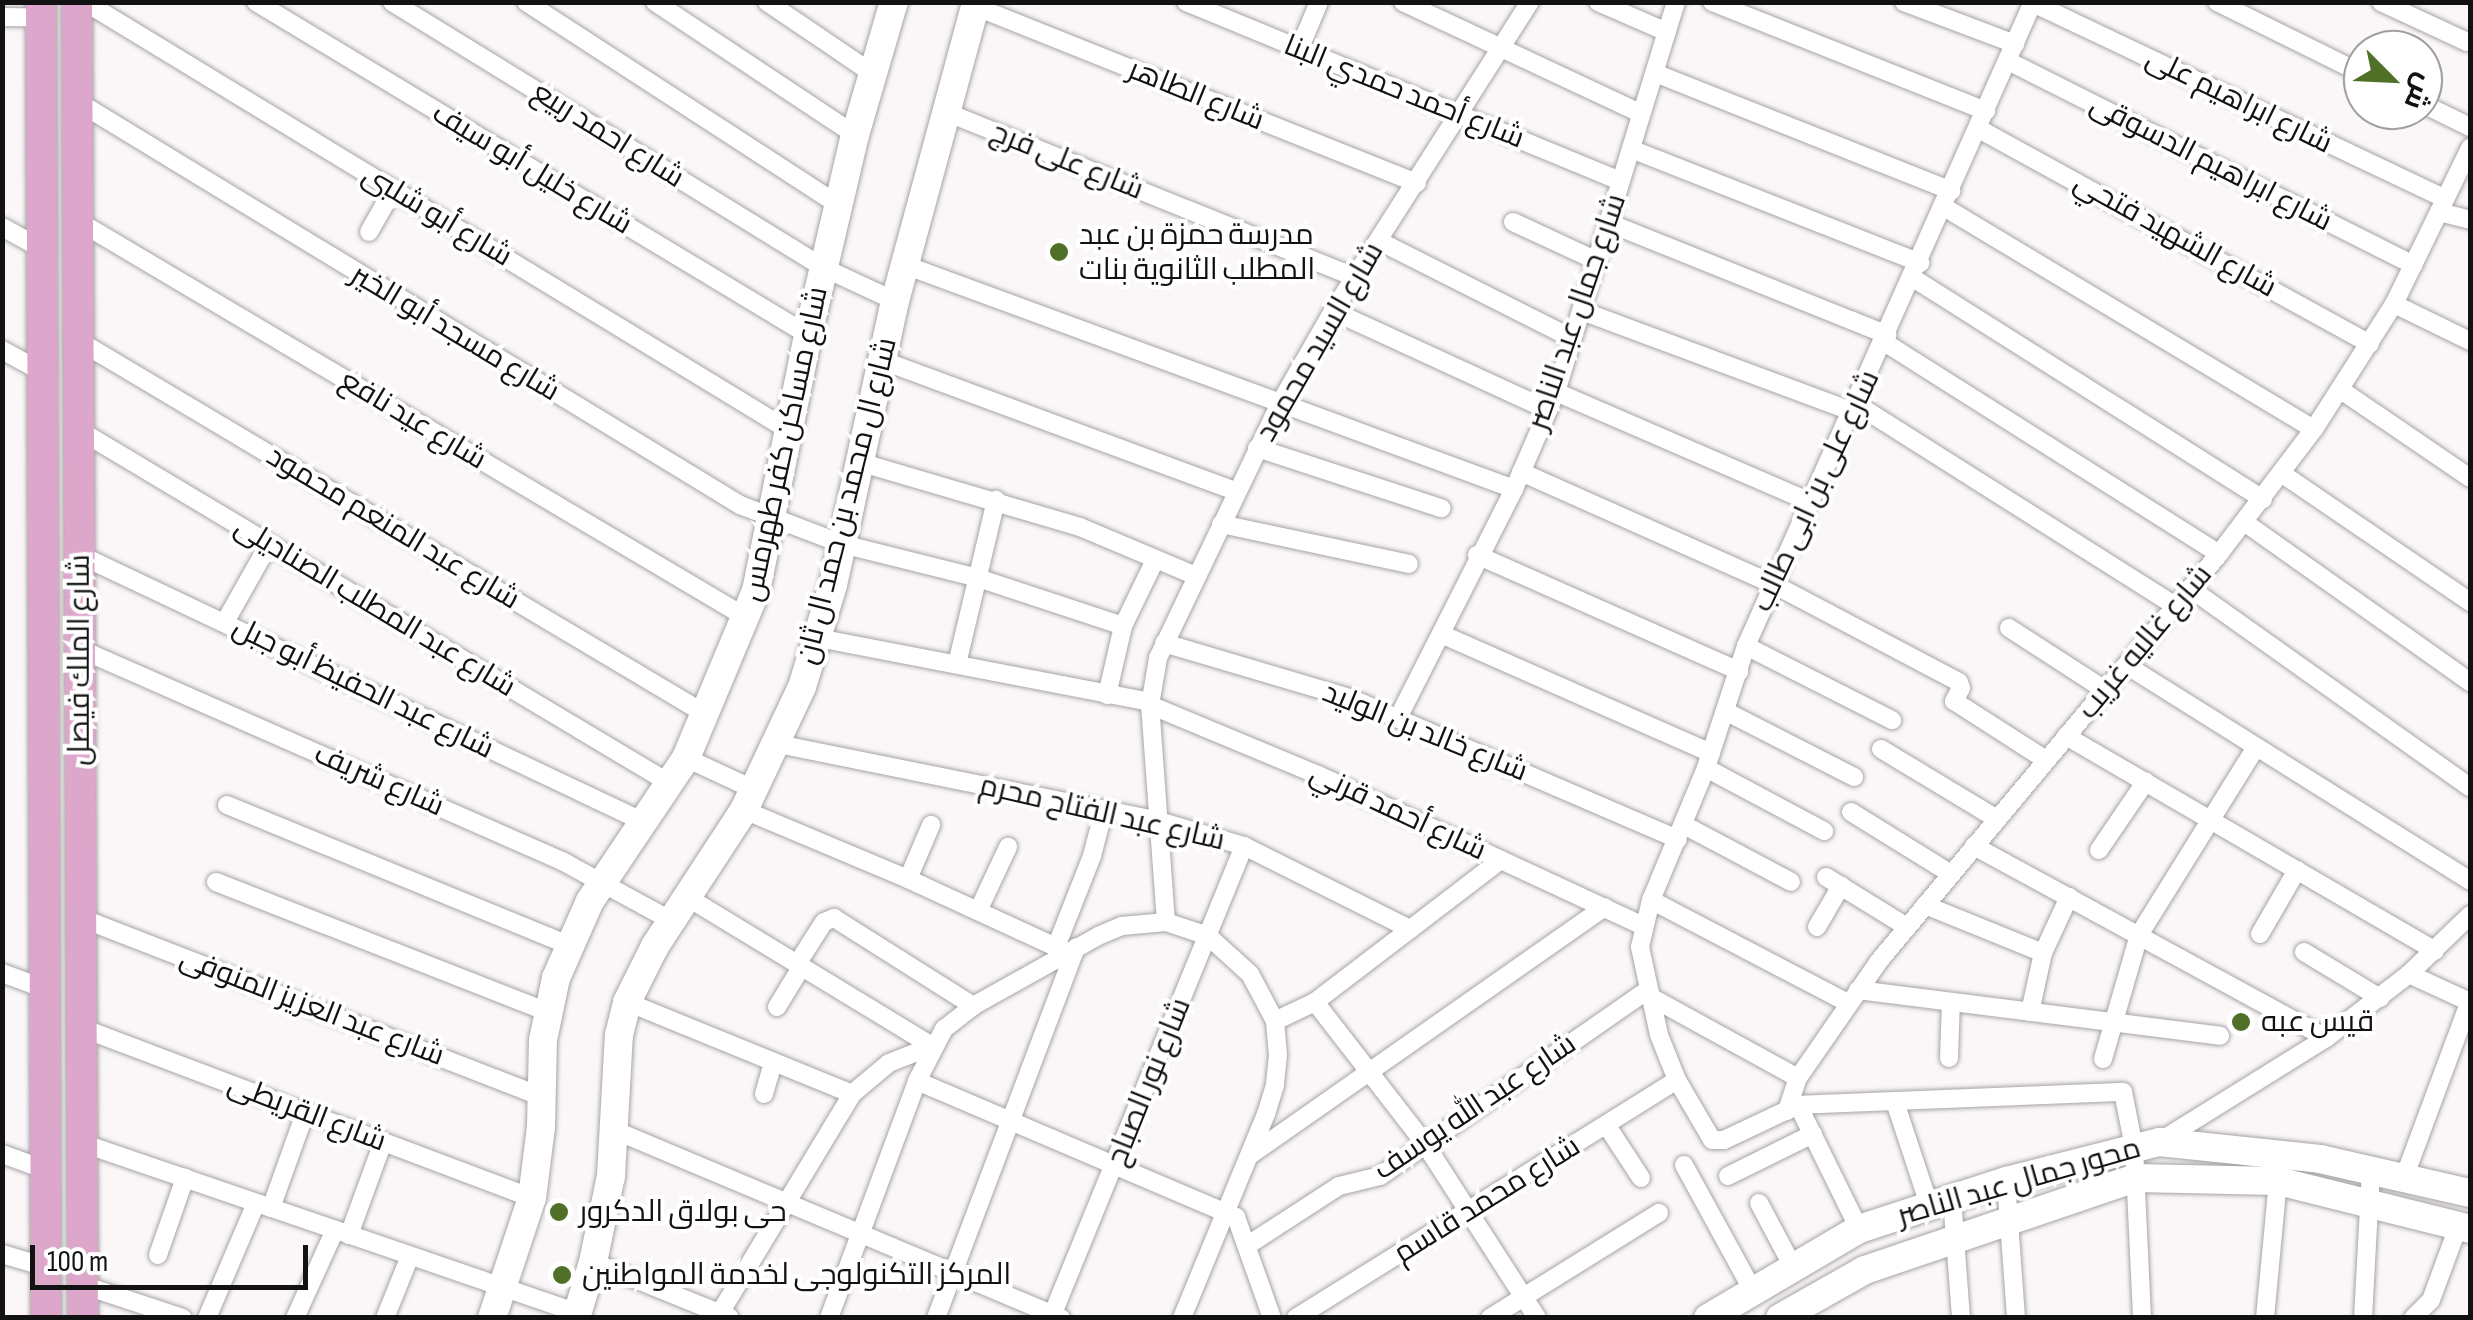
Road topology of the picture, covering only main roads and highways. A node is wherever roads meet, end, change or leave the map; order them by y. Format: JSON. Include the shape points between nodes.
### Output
{"nodes":[{"id":1,"x":77,"y":2,"type":"edge"},
{"id":2,"x":41,"y":10,"type":"edge"},
{"id":3,"x":81,"y":683,"type":"junction"},
{"id":4,"x":44,"y":688,"type":"junction"},
{"id":5,"x":81,"y":741,"type":"junction"},
{"id":6,"x":44,"y":749,"type":"junction"},
{"id":7,"x":46,"y":1318,"type":"edge"},
{"id":8,"x":84,"y":1318,"type":"edge"}],
"edges":[{"from":1,"to":3,"type":"main road","name":"شارع الملك فيصل"},
{"from":2,"to":4,"type":"main road","name":"شارع الملك فيصل"},
{"from":3,"to":4,"type":"main road","via":[[63,697]]},
{"from":3,"to":5,"type":"main road","name":"شارع الملك فيصل"},
{"from":4,"to":6,"type":"main road","name":"شارع الملك فيصل"},
{"from":5,"to":6,"type":"main road","via":[[65,735]]},
{"from":5,"to":8,"type":"main road","name":"شارع الملك فيصل"},
{"from":6,"to":7,"type":"main road","name":"شارع الملك فيصل"}]}
